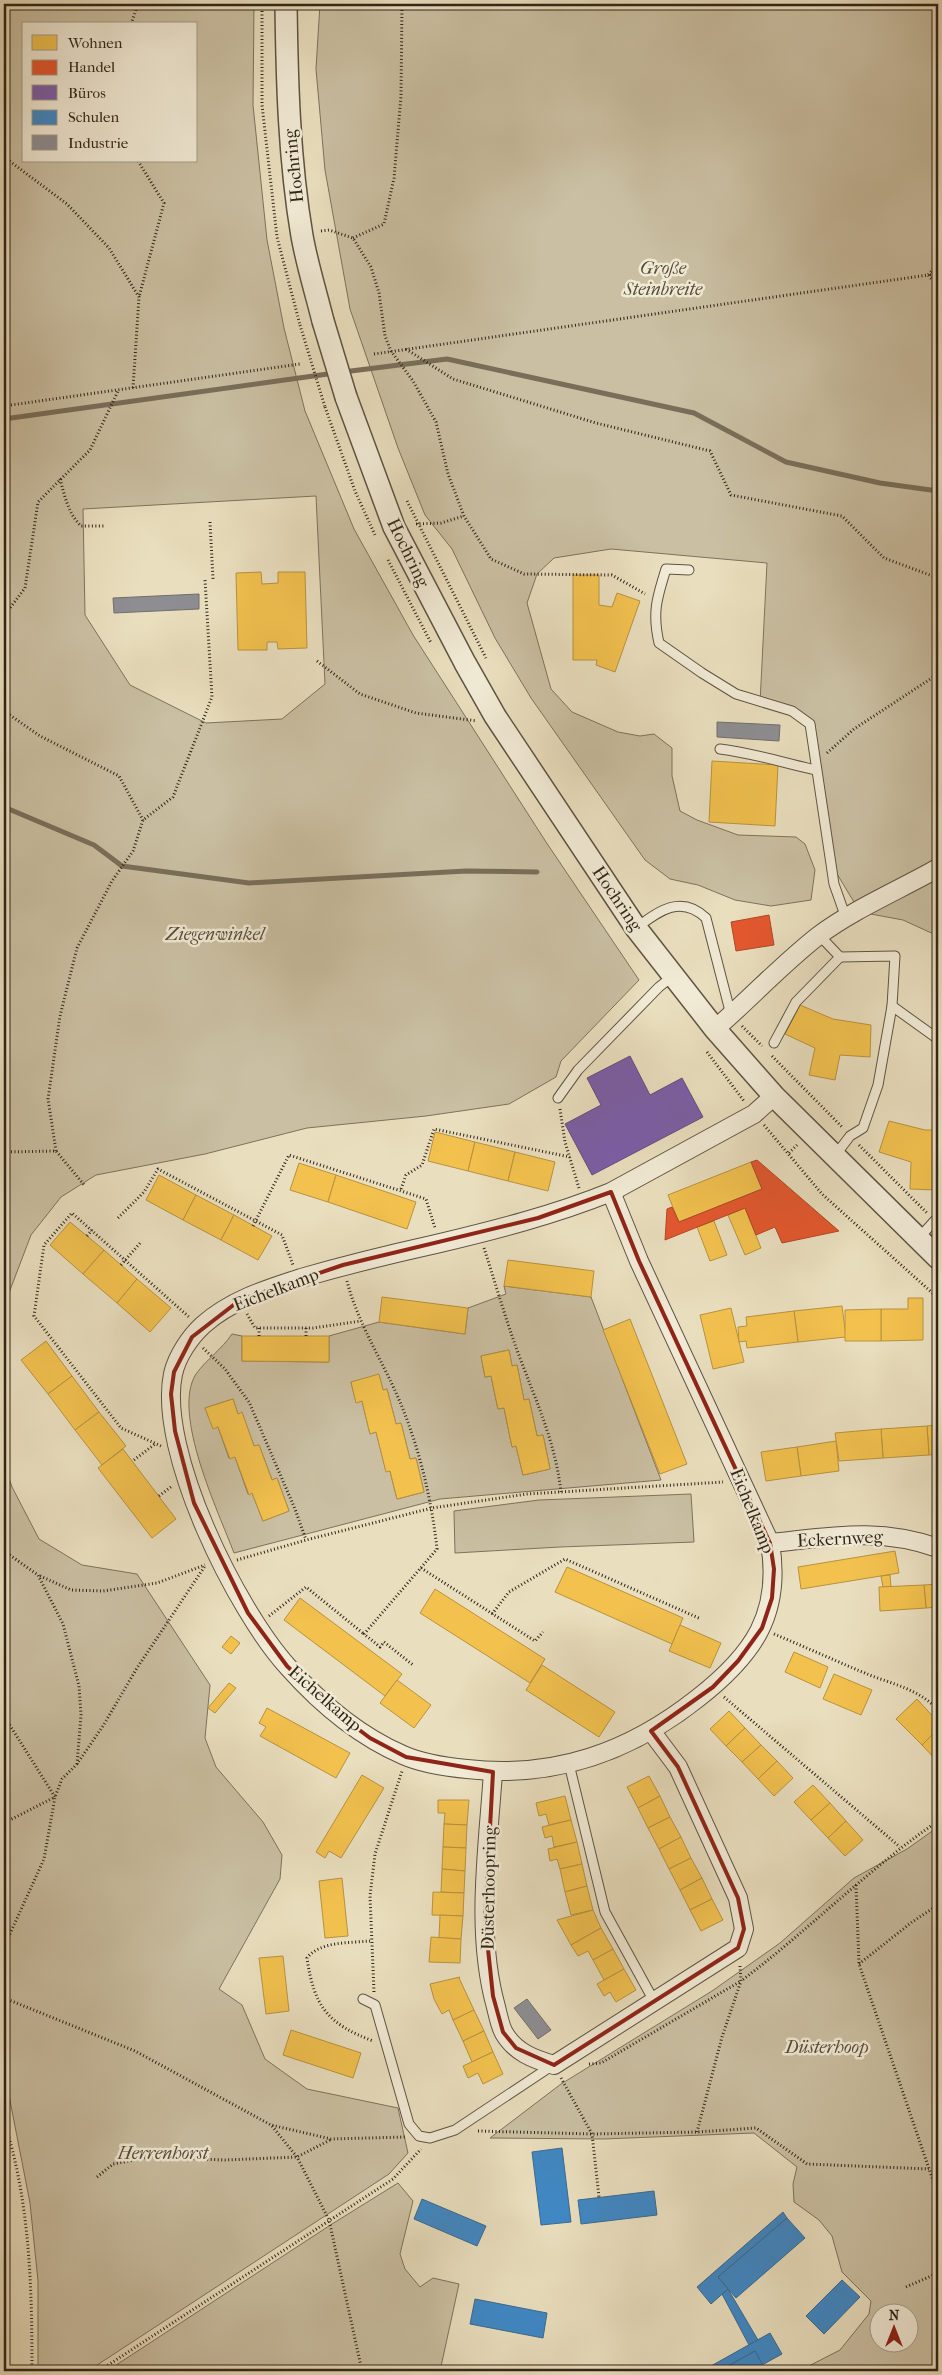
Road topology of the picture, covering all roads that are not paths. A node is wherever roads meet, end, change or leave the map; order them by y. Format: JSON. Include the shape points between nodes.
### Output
{"nodes":[{"id":1,"x":286,"y":4,"type":"edge"},
{"id":2,"x":689,"y":570,"type":"dead end"},
{"id":3,"x":720,"y":749,"type":"dead end"},
{"id":4,"x":816,"y":767,"type":"junction"},
{"id":5,"x":938,"y":868,"type":"edge"},
{"id":6,"x":846,"y":918,"type":"junction"},
{"id":7,"x":636,"y":928,"type":"junction"},
{"id":8,"x":819,"y":935,"type":"junction"},
{"id":9,"x":840,"y":957,"type":"junction"},
{"id":10,"x":673,"y":976,"type":"junction"},
{"id":11,"x":892,"y":1006,"type":"junction"},
{"id":12,"x":731,"y":1015,"type":"junction"},
{"id":13,"x":715,"y":1029,"type":"junction"},
{"id":14,"x":938,"y":1040,"type":"edge"},
{"id":15,"x":774,"y":1043,"type":"dead end"},
{"id":16,"x":774,"y":1096,"type":"junction"},
{"id":17,"x":558,"y":1098,"type":"road end"},
{"id":18,"x":834,"y":1157,"type":"junction"},
{"id":19,"x":611,"y":1192,"type":"junction"},
{"id":20,"x":936,"y":1219,"type":"edge"},
{"id":21,"x":918,"y":1239,"type":"junction"},
{"id":22,"x":938,"y":1258,"type":"edge"},
{"id":23,"x":770,"y":1543,"type":"junction"},
{"id":24,"x":938,"y":1548,"type":"edge"},
{"id":25,"x":651,"y":1731,"type":"junction"},
{"id":26,"x":569,"y":1764,"type":"junction"},
{"id":27,"x":493,"y":1772,"type":"junction"},
{"id":28,"x":363,"y":1998,"type":"dead end"},
{"id":29,"x":654,"y":2001,"type":"junction"},
{"id":30,"x":554,"y":2065,"type":"junction"}],
"edges":[{"from":1,"to":7,"type":"street","name":"Hochring","bridge":true,"via":[[288,103],[302,237],[346,397],[394,527],[495,716]]},
{"from":2,"to":4,"type":"lane","via":[[666,569],[654,621],[660,642],[736,694],[792,711],[810,724]]},
{"from":3,"to":4,"type":"lane"},
{"from":4,"to":6,"type":"lane","via":[[834,884]]},
{"from":5,"to":6,"type":"street"},
{"from":6,"to":8,"type":"street"},
{"from":7,"to":10,"type":"street","name":"Hochring"},
{"from":7,"to":12,"type":"lane","via":[[664,908],[681,906],[696,909],[706,918]]},
{"from":8,"to":9,"type":"lane"},
{"from":8,"to":12,"type":"street"},
{"from":9,"to":11,"type":"lane","via":[[894,956]]},
{"from":9,"to":15,"type":"lane","via":[[796,1002]]},
{"from":10,"to":13,"type":"street","name":"Hochring"},
{"from":10,"to":17,"type":"lane","via":[[578,1070]]},
{"from":11,"to":14,"type":"lane"},
{"from":11,"to":18,"type":"lane","via":[[878,1085],[863,1128],[850,1136]]},
{"from":12,"to":13,"type":"street"},
{"from":13,"to":16,"type":"street","name":"Hochring"},
{"from":16,"to":18,"type":"street","name":"Hochring"},
{"from":16,"to":19,"type":"street","name":"Eichelkamp","via":[[754,1114]]},
{"from":18,"to":21,"type":"street","name":"Hochring"},
{"from":19,"to":23,"type":"street","name":"Eichelkamp","via":[[639,1261]]},
{"from":19,"to":27,"type":"street","name":"Eichelkamp","via":[[480,1233],[343,1265],[240,1300],[197,1331],[174,1372],[172,1414],[194,1503],[248,1613],[287,1666],[330,1708],[370,1738],[406,1757],[448,1767]]},
{"from":20,"to":21,"type":"lane"},
{"from":21,"to":22,"type":"street","name":"Hochring"},
{"from":23,"to":24,"type":"street","name":"Eckernweg","via":[[867,1534],[895,1536]]},
{"from":23,"to":25,"type":"street","name":"Eichelkamp","via":[[773,1589],[762,1628],[738,1661],[712,1687]]},
{"from":25,"to":26,"type":"street","name":"Eichelkamp","via":[[604,1753]]},
{"from":25,"to":29,"type":"street","via":[[678,1767],[738,1898],[744,1929],[738,1948]]},
{"from":26,"to":27,"type":"street","name":"Eichelkamp","via":[[533,1771]]},
{"from":26,"to":29,"type":"lane","via":[[605,1912]]},
{"from":27,"to":30,"type":"street","name":"Düsterhoopring","via":[[484,1921],[493,1996],[503,2032],[516,2048],[535,2060]]},
{"from":28,"to":30,"type":"lane","via":[[375,2005],[409,2124],[419,2136],[430,2138],[455,2130]]},
{"from":29,"to":30,"type":"street"}]}
